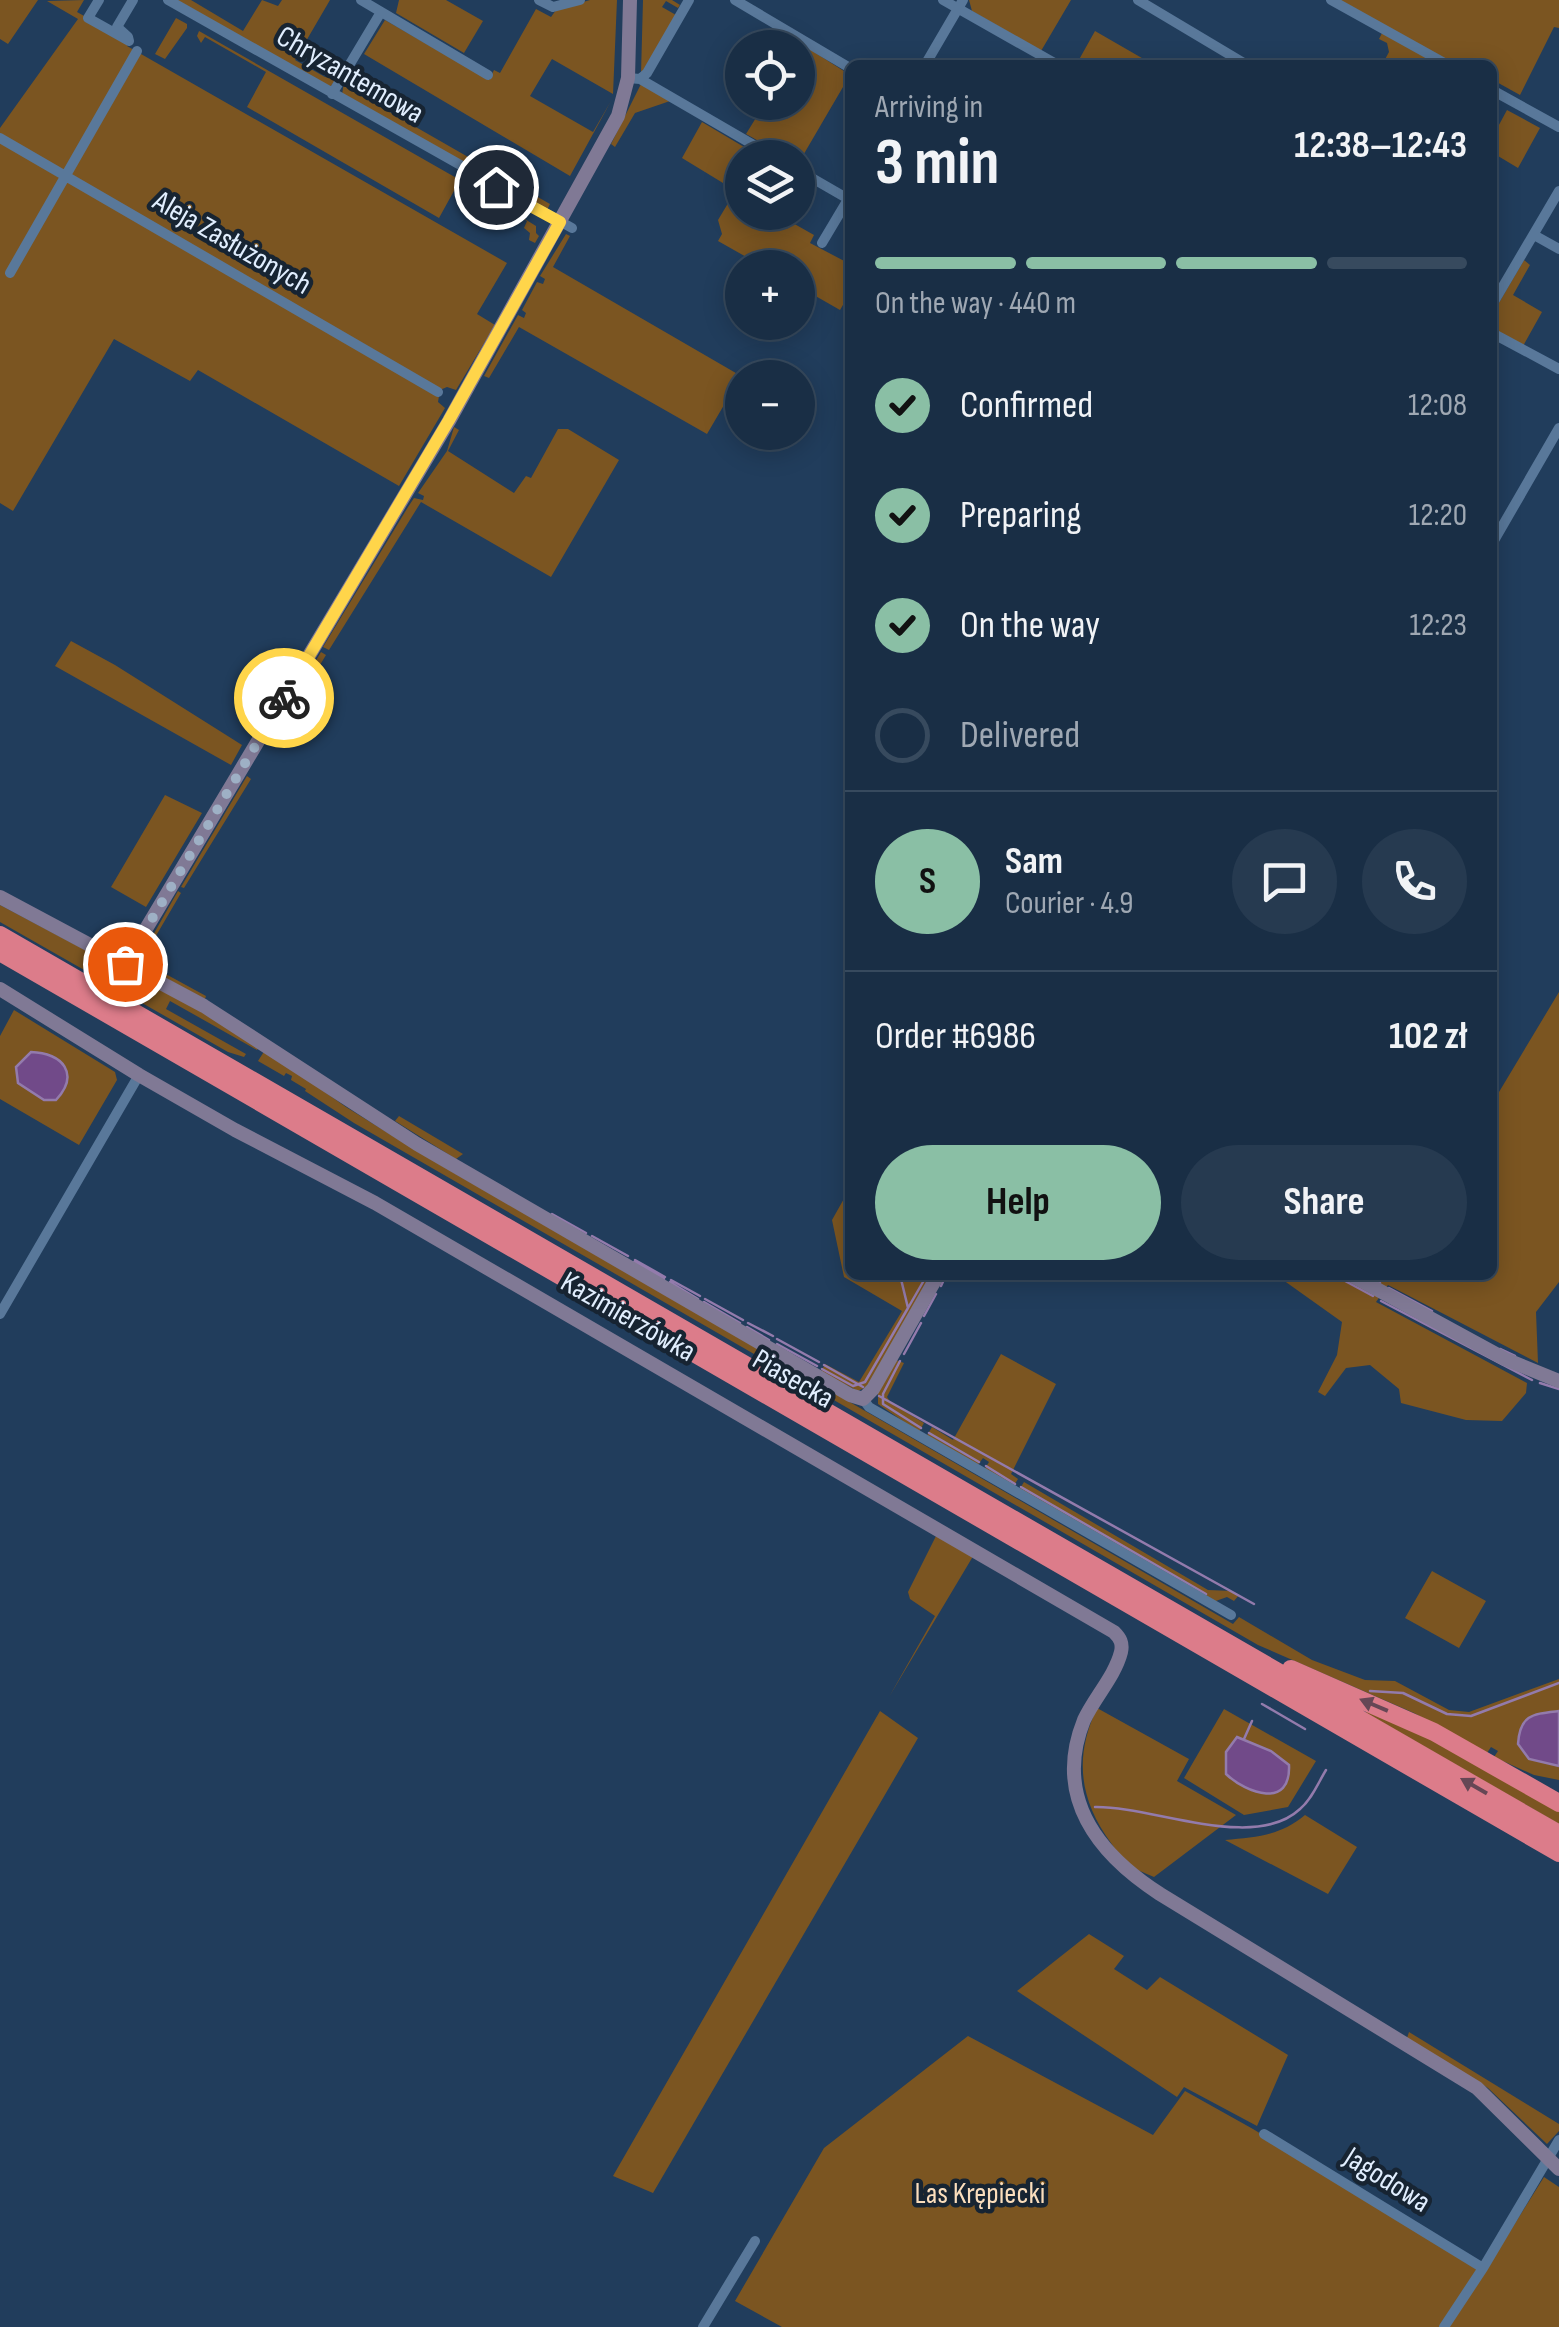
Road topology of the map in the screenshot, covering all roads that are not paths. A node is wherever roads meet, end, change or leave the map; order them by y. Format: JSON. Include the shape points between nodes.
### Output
{"nodes":[{"id":1,"x":99,"y":0,"type":"edge"},
{"id":2,"x":134,"y":0,"type":"edge"},
{"id":3,"x":168,"y":0,"type":"edge"},
{"id":4,"x":360,"y":0,"type":"edge"},
{"id":5,"x":392,"y":0,"type":"edge"},
{"id":6,"x":539,"y":0,"type":"edge"},
{"id":7,"x":580,"y":0,"type":"edge"},
{"id":8,"x":630,"y":0,"type":"edge"},
{"id":9,"x":689,"y":0,"type":"edge"},
{"id":10,"x":736,"y":0,"type":"edge"},
{"id":11,"x":944,"y":0,"type":"edge"},
{"id":12,"x":1138,"y":0,"type":"edge"},
{"id":13,"x":1331,"y":0,"type":"edge"},
{"id":14,"x":960,"y":4,"type":"edge"},
{"id":15,"x":382,"y":13,"type":"junction"},
{"id":16,"x":137,"y":51,"type":"dead end"},
{"id":17,"x":928,"y":60,"type":"edge"},
{"id":18,"x":1050,"y":60,"type":"edge"},
{"id":19,"x":1239,"y":60,"type":"edge"},
{"id":20,"x":1439,"y":60,"type":"edge"},
{"id":21,"x":845,"y":65,"type":"edge"},
{"id":22,"x":488,"y":74,"type":"dead end"},
{"id":23,"x":634,"y":79,"type":"junction"},
{"id":24,"x":1497,"y":93,"type":"edge"},
{"id":25,"x":332,"y":94,"type":"junction"},
{"id":26,"x":1559,"y":127,"type":"edge"},
{"id":27,"x":0,"y":138,"type":"edge"},
{"id":28,"x":744,"y":140,"type":"edge"},
{"id":29,"x":66,"y":177,"type":"junction"},
{"id":30,"x":815,"y":179,"type":"edge"},
{"id":31,"x":1559,"y":191,"type":"edge"},
{"id":32,"x":845,"y":196,"type":"edge"},
{"id":33,"x":845,"y":205,"type":"edge"},
{"id":34,"x":566,"y":226,"type":"junction"},
{"id":35,"x":1534,"y":235,"type":"junction"},
{"id":36,"x":822,"y":243,"type":"dead end"},
{"id":37,"x":1559,"y":248,"type":"edge"},
{"id":38,"x":10,"y":273,"type":"dead end"},
{"id":39,"x":1497,"y":297,"type":"edge"},
{"id":40,"x":1497,"y":336,"type":"edge"},
{"id":41,"x":1559,"y":369,"type":"edge"},
{"id":42,"x":438,"y":392,"type":"dead end"},
{"id":43,"x":1559,"y":428,"type":"edge"},
{"id":44,"x":1497,"y":535,"type":"edge"},
{"id":45,"x":0,"y":897,"type":"edge"},
{"id":46,"x":0,"y":935,"type":"edge"},
{"id":47,"x":0,"y":952,"type":"edge"},
{"id":48,"x":125,"y":964,"type":"junction"},
{"id":49,"x":0,"y":988,"type":"edge"},
{"id":50,"x":139,"y":1074,"type":"junction"},
{"id":51,"x":935,"y":1280,"type":"edge"},
{"id":52,"x":1360,"y":1280,"type":"edge"},
{"id":53,"x":0,"y":1314,"type":"edge"},
{"id":54,"x":1559,"y":1381,"type":"edge"},
{"id":55,"x":863,"y":1400,"type":"junction"},
{"id":56,"x":1230,"y":1615,"type":"dead end"},
{"id":57,"x":1186,"y":1620,"type":"junction"},
{"id":58,"x":1492,"y":1765,"type":"junction"},
{"id":59,"x":1559,"y":1788,"type":"edge"},
{"id":60,"x":1559,"y":1803,"type":"edge"},
{"id":61,"x":1559,"y":1834,"type":"edge"},
{"id":62,"x":1559,"y":1857,"type":"edge"},
{"id":63,"x":1264,"y":2134,"type":"dead end"},
{"id":64,"x":1559,"y":2140,"type":"edge"},
{"id":65,"x":1554,"y":2164,"type":"edge"},
{"id":66,"x":755,"y":2240,"type":"dead end"},
{"id":67,"x":1483,"y":2268,"type":"junction"},
{"id":68,"x":703,"y":2327,"type":"edge"},
{"id":69,"x":1444,"y":2327,"type":"edge"}],
"edges":[{"from":1,"to":2,"type":"street","via":[[88,18],[129,41],[118,27]]},
{"from":3,"to":25,"type":"street","name":"Chryzantemowa"},
{"from":4,"to":15,"type":"street"},
{"from":5,"to":15,"type":"street"},
{"from":6,"to":7,"type":"street","via":[[553,6]]},
{"from":8,"to":23,"type":"street"},
{"from":9,"to":23,"type":"street","via":[[647,72]]},
{"from":10,"to":21,"type":"street"},
{"from":11,"to":14,"type":"street"},
{"from":12,"to":19,"type":"street"},
{"from":13,"to":20,"type":"street"},
{"from":14,"to":17,"type":"street"},
{"from":14,"to":18,"type":"street"},
{"from":15,"to":22,"type":"street"},
{"from":15,"to":25,"type":"street"},
{"from":16,"to":29,"type":"street"},
{"from":23,"to":28,"type":"street"},
{"from":23,"to":34,"type":"street"},
{"from":24,"to":26,"type":"street"},
{"from":25,"to":34,"type":"street","name":"Chryzantemowa"},
{"from":27,"to":29,"type":"street","name":"Aleja Zasłużonych"},
{"from":29,"to":38,"type":"street"},
{"from":29,"to":42,"type":"street","name":"Aleja Zasłużonych"},
{"from":30,"to":32,"type":"street"},
{"from":31,"to":35,"type":"street"},
{"from":33,"to":36,"type":"street"},
{"from":34,"to":48,"type":"street","via":[[482,378]]},
{"from":35,"to":37,"type":"street"},
{"from":35,"to":39,"type":"street"},
{"from":40,"to":41,"type":"street"},
{"from":43,"to":44,"type":"street"},
{"from":45,"to":48,"type":"street"},
{"from":46,"to":57,"type":"highway","name":"Piasecka"},
{"from":47,"to":62,"type":"highway","name":"Piasecka"},
{"from":48,"to":55,"type":"street","via":[[230,1022],[487,1186]]},
{"from":49,"to":50,"type":"street"},
{"from":50,"to":53,"type":"street"},
{"from":50,"to":65,"type":"street","name":"Kazimierzówka","via":[[406,1221],[1119,1637],[1121,1652],[1085,1718],[1074,1767],[1084,1816],[1105,1850],[1138,1880],[1477,2088]]},
{"from":51,"to":55,"type":"street"},
{"from":52,"to":54,"type":"street"},
{"from":55,"to":56,"type":"street"},
{"from":58,"to":57,"type":"highway","one_way":true,"via":[[1420,1725]]},
{"from":61,"to":57,"type":"highway","name":"Piasecka","one_way":true},
{"from":58,"to":59,"type":"highway"},
{"from":58,"to":60,"type":"highway"},
{"from":63,"to":67,"type":"street","name":"Jagodowa"},
{"from":64,"to":65,"type":"street"},
{"from":65,"to":67,"type":"street"},
{"from":66,"to":68,"type":"street"},
{"from":67,"to":69,"type":"street"}]}
